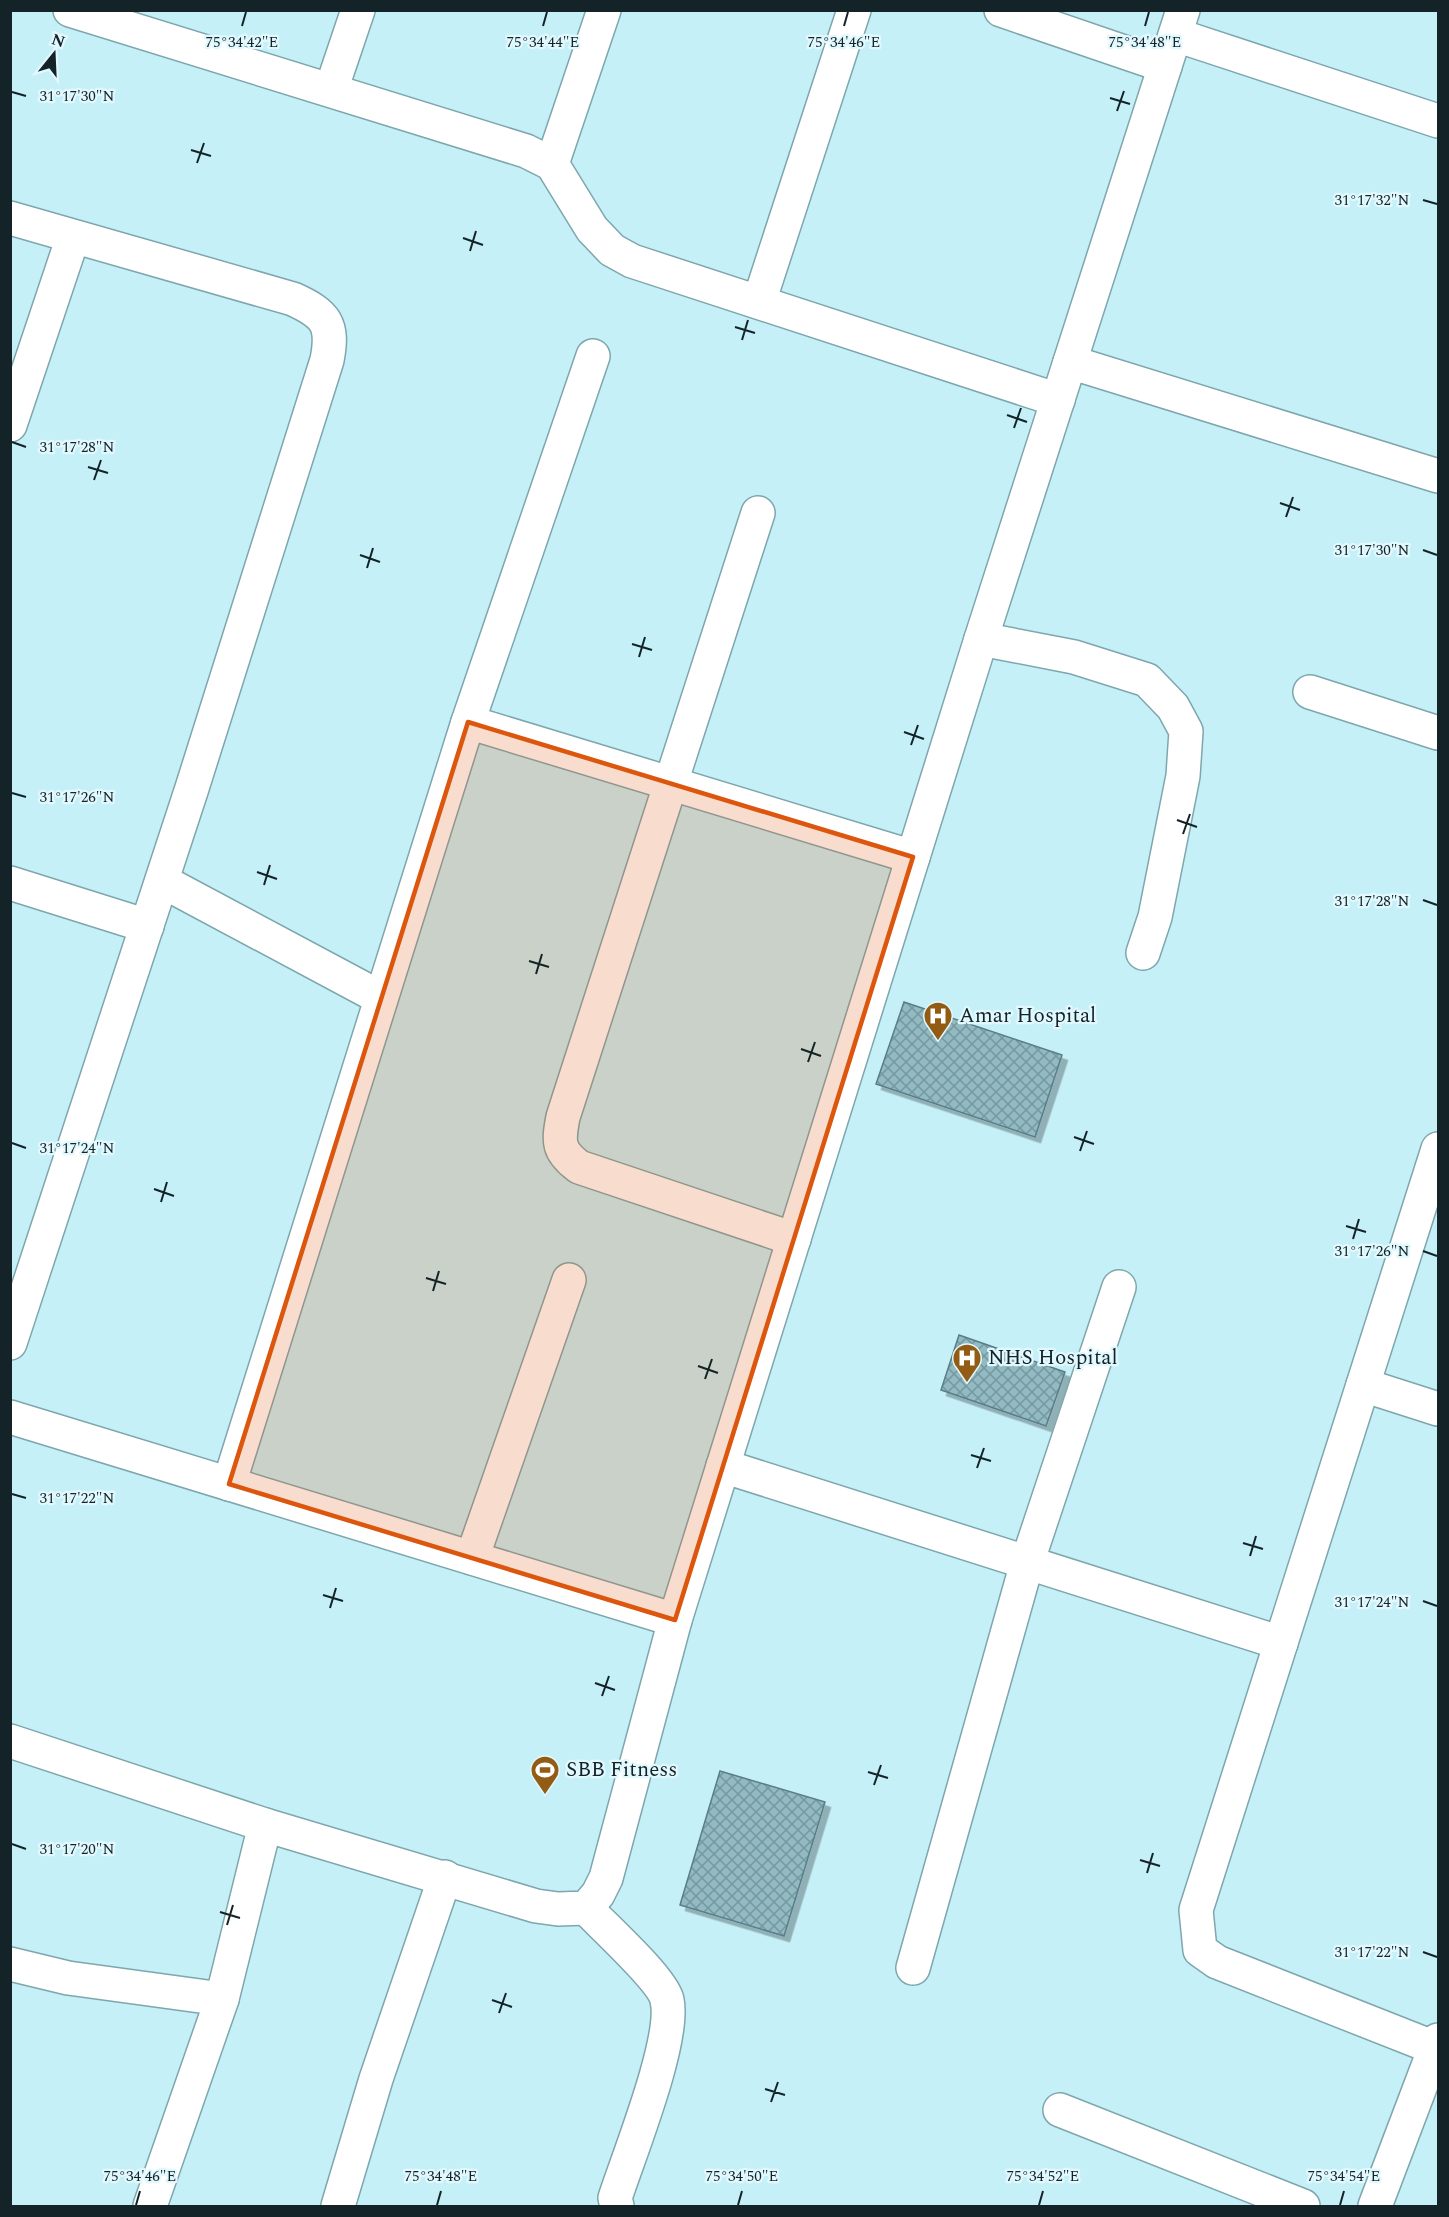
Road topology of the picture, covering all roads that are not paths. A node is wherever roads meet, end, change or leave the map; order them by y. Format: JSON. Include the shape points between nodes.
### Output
{"nodes":[{"id":1,"x":70,"y":10,"type":"edge"},
{"id":2,"x":358,"y":10,"type":"edge"},
{"id":3,"x":604,"y":10,"type":"edge"},
{"id":4,"x":854,"y":10,"type":"edge"},
{"id":5,"x":1002,"y":10,"type":"edge"},
{"id":6,"x":123,"y":18,"type":"edge"},
{"id":7,"x":1179,"y":23,"type":"edge"},
{"id":8,"x":1165,"y":66,"type":"junction"},
{"id":9,"x":331,"y":90,"type":"junction"},
{"id":10,"x":1438,"y":121,"type":"edge"},
{"id":11,"x":552,"y":164,"type":"junction"},
{"id":12,"x":10,"y":218,"type":"edge"},
{"id":13,"x":73,"y":237,"type":"junction"},
{"id":14,"x":759,"y":302,"type":"junction"},
{"id":15,"x":593,"y":356,"type":"dead end"},
{"id":16,"x":1070,"y":362,"type":"junction"},
{"id":17,"x":1058,"y":400,"type":"junction"},
{"id":18,"x":10,"y":425,"type":"edge"},
{"id":19,"x":1438,"y":476,"type":"edge"},
{"id":20,"x":758,"y":513,"type":"dead end"},
{"id":21,"x":981,"y":639,"type":"junction"},
{"id":22,"x":1310,"y":692,"type":"dead end"},
{"id":23,"x":468,"y":722,"type":"junction"},
{"id":24,"x":1438,"y":734,"type":"edge"},
{"id":25,"x":672,"y":782,"type":"junction"},
{"id":26,"x":913,"y":857,"type":"junction"},
{"id":27,"x":162,"y":881,"type":"junction"},
{"id":28,"x":10,"y":883,"type":"edge"},
{"id":29,"x":147,"y":926,"type":"junction"},
{"id":30,"x":1143,"y":954,"type":"dead end"},
{"id":31,"x":381,"y":998,"type":"junction"},
{"id":32,"x":1438,"y":1149,"type":"edge"},
{"id":33,"x":794,"y":1239,"type":"junction"},
{"id":34,"x":569,"y":1280,"type":"dead end"},
{"id":35,"x":1119,"y":1287,"type":"dead end"},
{"id":36,"x":10,"y":1343,"type":"edge"},
{"id":37,"x":1363,"y":1385,"type":"junction"},
{"id":38,"x":1438,"y":1409,"type":"edge"},
{"id":39,"x":10,"y":1417,"type":"edge"},
{"id":40,"x":723,"y":1466,"type":"junction"},
{"id":41,"x":229,"y":1484,"type":"junction"},
{"id":42,"x":472,"y":1558,"type":"junction"},
{"id":43,"x":1028,"y":1563,"type":"junction"},
{"id":44,"x":675,"y":1620,"type":"junction"},
{"id":45,"x":1281,"y":1643,"type":"junction"},
{"id":46,"x":10,"y":1741,"type":"edge"},
{"id":47,"x":265,"y":1825,"type":"junction"},
{"id":48,"x":445,"y":1877,"type":"junction"},
{"id":49,"x":586,"y":1908,"type":"junction"},
{"id":50,"x":10,"y":1965,"type":"edge"},
{"id":51,"x":913,"y":1968,"type":"dead end"},
{"id":52,"x":222,"y":1999,"type":"junction"},
{"id":53,"x":1437,"y":2044,"type":"edge"},
{"id":54,"x":1430,"y":2087,"type":"edge"},
{"id":55,"x":1060,"y":2110,"type":"dead end"},
{"id":56,"x":150,"y":2206,"type":"edge"},
{"id":57,"x":338,"y":2206,"type":"edge"},
{"id":58,"x":617,"y":2206,"type":"edge"},
{"id":59,"x":1303,"y":2206,"type":"edge"},
{"id":60,"x":1375,"y":2206,"type":"edge"}],
"edges":[{"from":1,"to":6,"type":"street"},
{"from":2,"to":9,"type":"street"},
{"from":3,"to":11,"type":"street"},
{"from":4,"to":14,"type":"street"},
{"from":5,"to":8,"type":"street"},
{"from":6,"to":9,"type":"street"},
{"from":7,"to":8,"type":"street"},
{"from":7,"to":10,"type":"street"},
{"from":8,"to":16,"type":"street"},
{"from":9,"to":11,"type":"street","via":[[526,151]]},
{"from":11,"to":14,"type":"street","via":[[592,229],[612,250],[632,261]]},
{"from":12,"to":13,"type":"street"},
{"from":13,"to":18,"type":"street"},
{"from":13,"to":27,"type":"street","via":[[293,299],[326,320],[331,341]]},
{"from":14,"to":17,"type":"street"},
{"from":15,"to":23,"type":"street"},
{"from":16,"to":17,"type":"street"},
{"from":16,"to":19,"type":"street"},
{"from":17,"to":21,"type":"street"},
{"from":20,"to":25,"type":"street"},
{"from":21,"to":26,"type":"street"},
{"from":21,"to":30,"type":"street","via":[[1074,657],[1147,680],[1173,707],[1186,731],[1183,776],[1155,917]]},
{"from":22,"to":24,"type":"street"},
{"from":23,"to":25,"type":"street"},
{"from":23,"to":31,"type":"street"},
{"from":25,"to":26,"type":"street"},
{"from":25,"to":33,"type":"street","via":[[559,1139],[565,1156],[579,1167]]},
{"from":26,"to":33,"type":"street"},
{"from":27,"to":29,"type":"street"},
{"from":27,"to":31,"type":"street"},
{"from":28,"to":29,"type":"street"},
{"from":29,"to":36,"type":"street"},
{"from":31,"to":41,"type":"street"},
{"from":32,"to":37,"type":"street"},
{"from":33,"to":40,"type":"street"},
{"from":34,"to":42,"type":"street"},
{"from":35,"to":43,"type":"street"},
{"from":37,"to":38,"type":"street"},
{"from":37,"to":45,"type":"street"},
{"from":39,"to":41,"type":"street"},
{"from":40,"to":43,"type":"street"},
{"from":40,"to":44,"type":"street"},
{"from":41,"to":42,"type":"street"},
{"from":42,"to":44,"type":"street"},
{"from":43,"to":45,"type":"street"},
{"from":43,"to":51,"type":"street"},
{"from":44,"to":49,"type":"street","via":[[606,1878]]},
{"from":45,"to":53,"type":"street","via":[[1196,1910],[1200,1950],[1217,1962]]},
{"from":46,"to":47,"type":"street"},
{"from":47,"to":48,"type":"street"},
{"from":47,"to":52,"type":"street"},
{"from":48,"to":49,"type":"street","via":[[536,1906]]},
{"from":48,"to":57,"type":"street","via":[[376,2079]]},
{"from":49,"to":58,"type":"street","via":[[657,1982],[667,1999],[662,2055],[615,2198]]},
{"from":50,"to":52,"type":"street","via":[[68,1978]]},
{"from":52,"to":56,"type":"street"},
{"from":53,"to":54,"type":"street"},
{"from":54,"to":60,"type":"street"},
{"from":55,"to":59,"type":"street"}]}
